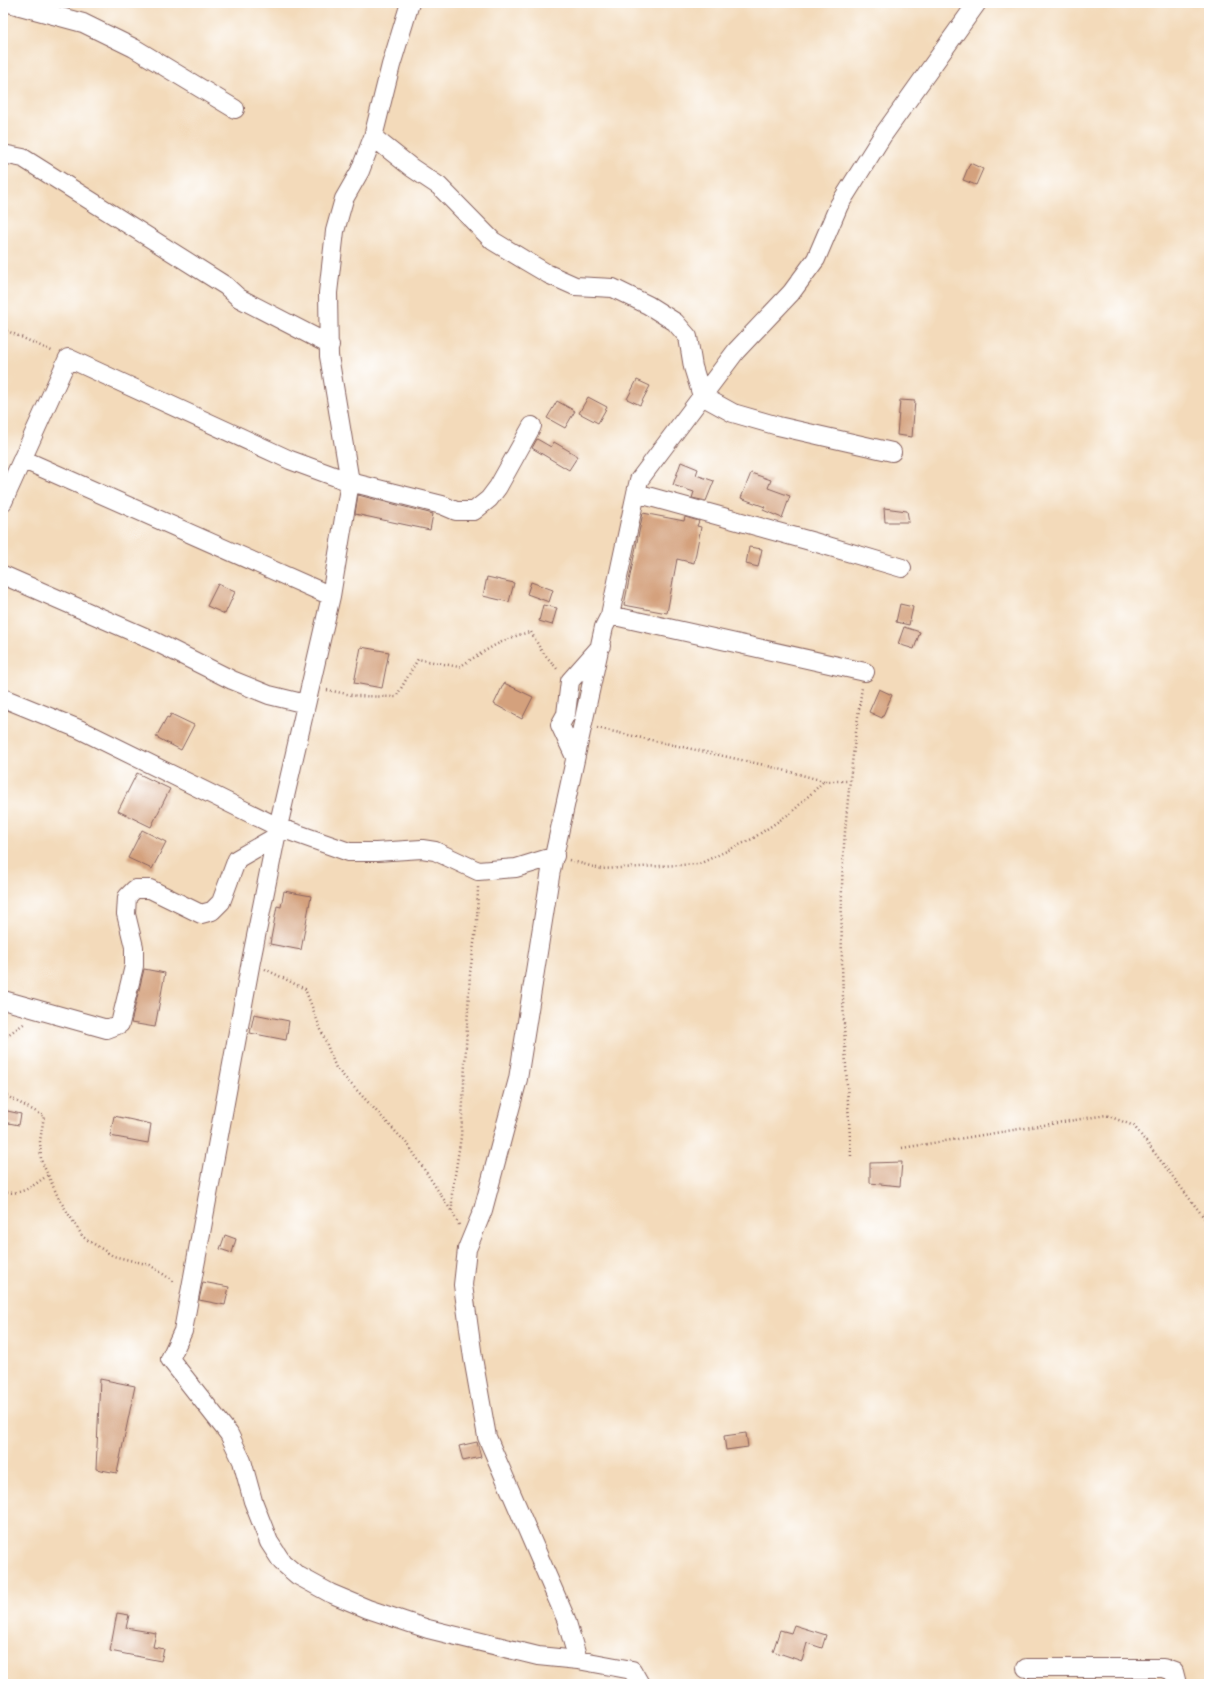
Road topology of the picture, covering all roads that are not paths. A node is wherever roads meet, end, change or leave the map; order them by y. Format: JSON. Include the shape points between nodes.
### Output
{"nodes":[{"id":1,"x":9,"y":3,"type":"edge"},
{"id":2,"x":410,"y":3,"type":"edge"},
{"id":3,"x":977,"y":3,"type":"edge"},
{"id":4,"x":236,"y":109,"type":"dead end"},
{"id":5,"x":374,"y":137,"type":"junction"},
{"id":6,"x":3,"y":154,"type":"edge"},
{"id":7,"x":330,"y":345,"type":"junction"},
{"id":8,"x":702,"y":396,"type":"junction"},
{"id":9,"x":532,"y":426,"type":"dead end"},
{"id":10,"x":892,"y":452,"type":"dead end"},
{"id":11,"x":22,"y":459,"type":"junction"},
{"id":12,"x":350,"y":482,"type":"junction"},
{"id":13,"x":636,"y":493,"type":"junction"},
{"id":14,"x":3,"y":502,"type":"edge"},
{"id":15,"x":902,"y":568,"type":"dead end"},
{"id":16,"x":3,"y":575,"type":"edge"},
{"id":17,"x":331,"y":596,"type":"junction"},
{"id":18,"x":610,"y":615,"type":"junction"},
{"id":19,"x":602,"y":646,"type":"junction"},
{"id":20,"x":864,"y":672,"type":"road end"},
{"id":21,"x":308,"y":696,"type":"junction"},
{"id":22,"x":3,"y":698,"type":"edge"},
{"id":23,"x":575,"y":757,"type":"junction"},
{"id":24,"x":278,"y":831,"type":"junction"},
{"id":25,"x":555,"y":856,"type":"junction"},
{"id":26,"x":3,"y":1000,"type":"edge"},
{"id":27,"x":578,"y":1660,"type":"junction"},
{"id":28,"x":1026,"y":1668,"type":"dead end"},
{"id":29,"x":640,"y":1684,"type":"edge"},
{"id":30,"x":1176,"y":1684,"type":"edge"}],
"edges":[{"from":1,"to":4,"type":"street","via":[[83,23],[134,48]]},
{"from":2,"to":5,"type":"street","via":[[391,66]]},
{"from":3,"to":8,"type":"street","via":[[883,135],[840,205],[816,259],[791,292],[736,351]]},
{"from":5,"to":7,"type":"street","via":[[344,200],[335,231],[328,292]]},
{"from":5,"to":8,"type":"street","via":[[400,160],[439,186],[493,240],[526,261],[575,286],[613,288],[675,322],[688,336],[693,367]]},
{"from":6,"to":7,"type":"street","via":[[23,158],[226,286],[239,298]]},
{"from":7,"to":12,"type":"street","via":[[329,356]]},
{"from":8,"to":10,"type":"street","via":[[733,413]]},
{"from":8,"to":13,"type":"street","via":[[639,480]]},
{"from":9,"to":12,"type":"street","via":[[498,487],[489,499],[474,511],[456,511],[442,505]]},
{"from":11,"to":12,"type":"street","via":[[68,358],[290,460]]},
{"from":11,"to":14,"type":"street"},
{"from":11,"to":17,"type":"street"},
{"from":12,"to":17,"type":"street"},
{"from":13,"to":15,"type":"street"},
{"from":13,"to":18,"type":"street"},
{"from":16,"to":21,"type":"street","via":[[269,695]]},
{"from":17,"to":21,"type":"street"},
{"from":18,"to":19,"type":"street","via":[[604,628]]},
{"from":18,"to":20,"type":"street"},
{"from":19,"to":23,"type":"street"},
{"from":19,"to":23,"type":"street","via":[[570,681],[566,714],[560,725]]},
{"from":21,"to":24,"type":"street"},
{"from":22,"to":24,"type":"street","via":[[79,729]]},
{"from":23,"to":25,"type":"street"},
{"from":24,"to":25,"type":"street","via":[[349,852],[410,848],[435,851],[478,871],[516,868]]},
{"from":24,"to":26,"type":"street","via":[[237,859],[221,902],[212,912],[201,914],[150,889],[135,889],[127,896],[126,914],[134,946],[134,966],[120,1024],[107,1029]]},
{"from":24,"to":27,"type":"street","via":[[251,961],[183,1331],[170,1359],[229,1434],[242,1461],[253,1501],[269,1542],[282,1562],[297,1575],[368,1609],[428,1630],[538,1656]]},
{"from":25,"to":27,"type":"street","via":[[518,1079],[484,1210],[467,1249],[463,1285],[487,1438],[566,1619]]},
{"from":27,"to":29,"type":"street","via":[[632,1670]]},
{"from":28,"to":30,"type":"street","via":[[1163,1668],[1174,1672]]}]}
